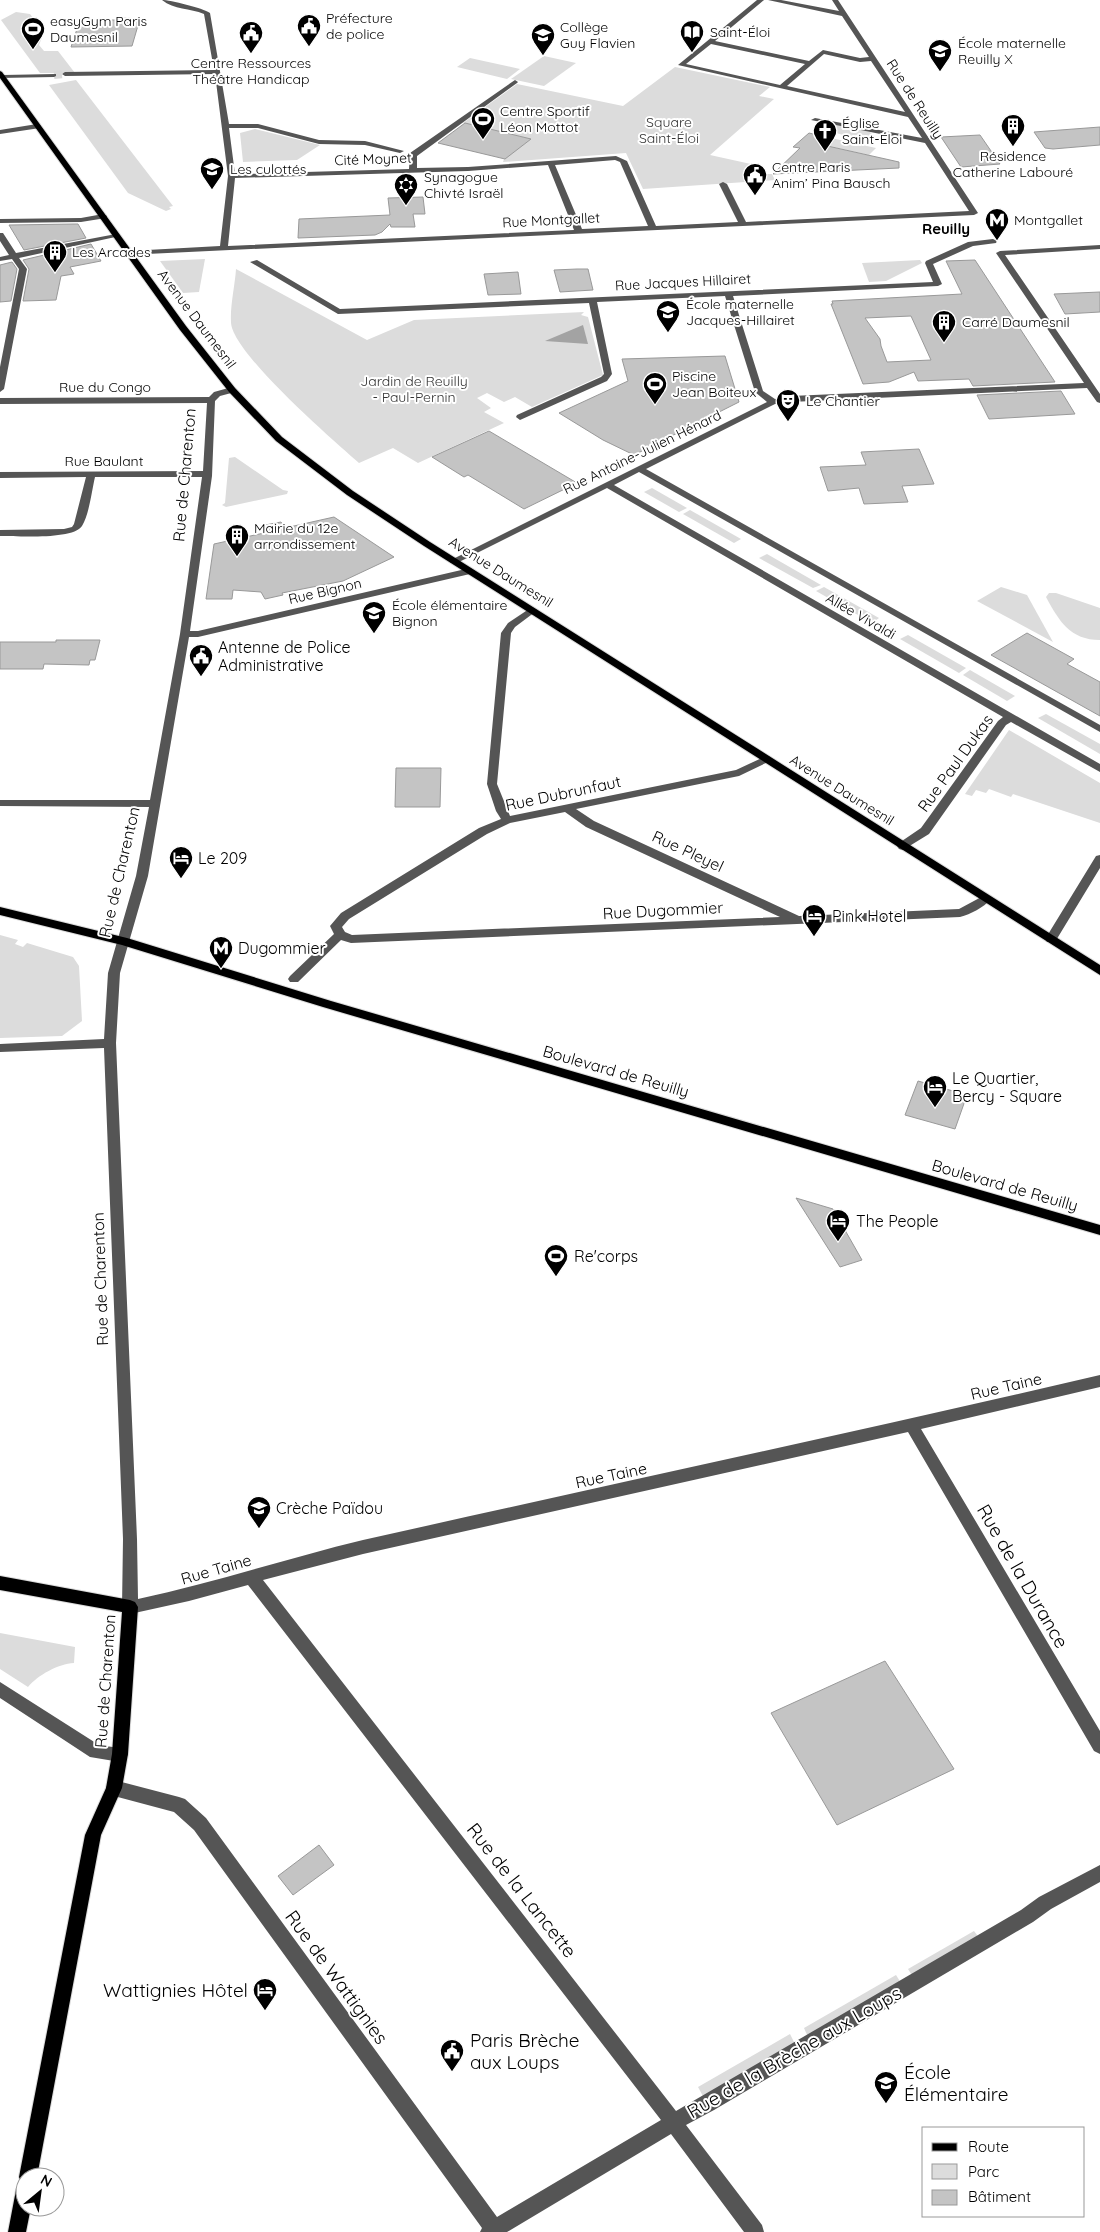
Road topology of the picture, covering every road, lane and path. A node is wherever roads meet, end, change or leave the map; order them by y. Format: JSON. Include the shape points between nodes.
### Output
{"nodes":[{"id":1,"x":165,"y":0,"type":"edge"},
{"id":2,"x":761,"y":0,"type":"edge"},
{"id":3,"x":771,"y":0,"type":"edge"},
{"id":4,"x":834,"y":0,"type":"edge"},
{"id":5,"x":843,"y":14,"type":"junction"},
{"id":6,"x":710,"y":42,"type":"junction"},
{"id":7,"x":872,"y":59,"type":"junction"},
{"id":8,"x":810,"y":64,"type":"junction"},
{"id":9,"x":218,"y":72,"type":"junction"},
{"id":10,"x":54,"y":74,"type":"tunnel mouth"},
{"id":11,"x":65,"y":74,"type":"tunnel mouth"},
{"id":12,"x":1,"y":75,"type":"edge"},
{"id":13,"x":515,"y":82,"type":"dead end"},
{"id":14,"x":782,"y":87,"type":"junction"},
{"id":15,"x":908,"y":115,"type":"junction"},
{"id":16,"x":815,"y":120,"type":"dead end"},
{"id":17,"x":37,"y":126,"type":"junction"},
{"id":18,"x":225,"y":126,"type":"junction"},
{"id":19,"x":0,"y":132,"type":"edge"},
{"id":20,"x":925,"y":140,"type":"junction"},
{"id":21,"x":400,"y":151,"type":"dead end"},
{"id":22,"x":551,"y":162,"type":"junction"},
{"id":23,"x":413,"y":171,"type":"junction"},
{"id":24,"x":232,"y":176,"type":"junction"},
{"id":25,"x":723,"y":184,"type":"dead end"},
{"id":26,"x":974,"y":213,"type":"joint"},
{"id":27,"x":103,"y":216,"type":"junction"},
{"id":28,"x":0,"y":221,"type":"edge"},
{"id":29,"x":743,"y":224,"type":"junction"},
{"id":30,"x":653,"y":228,"type":"junction"},
{"id":31,"x":579,"y":232,"type":"junction"},
{"id":32,"x":0,"y":234,"type":"edge"},
{"id":33,"x":116,"y":236,"type":"junction"},
{"id":34,"x":993,"y":241,"type":"dead end"},
{"id":35,"x":1100,"y":247,"type":"edge"},
{"id":36,"x":224,"y":248,"type":"junction"},
{"id":37,"x":129,"y":253,"type":"junction"},
{"id":38,"x":15,"y":257,"type":"junction"},
{"id":39,"x":0,"y":259,"type":"edge"},
{"id":40,"x":254,"y":262,"type":"dead end"},
{"id":41,"x":728,"y":294,"type":"junction"},
{"id":42,"x":592,"y":300,"type":"junction"},
{"id":43,"x":3,"y":357,"type":"edge"},
{"id":44,"x":1089,"y":385,"type":"junction"},
{"id":45,"x":0,"y":389,"type":"edge"},
{"id":46,"x":232,"y":390,"type":"junction"},
{"id":47,"x":211,"y":400,"type":"junction"},
{"id":48,"x":1100,"y":400,"type":"edge"},
{"id":49,"x":0,"y":401,"type":"edge"},
{"id":50,"x":773,"y":402,"type":"junction"},
{"id":51,"x":520,"y":417,"type":"dead end"},
{"id":52,"x":640,"y":469,"type":"junction"},
{"id":53,"x":91,"y":474,"type":"junction"},
{"id":54,"x":207,"y":474,"type":"junction"},
{"id":55,"x":0,"y":475,"type":"edge"},
{"id":56,"x":608,"y":485,"type":"junction"},
{"id":57,"x":0,"y":533,"type":"edge"},
{"id":58,"x":454,"y":561,"type":"junction"},
{"id":59,"x":470,"y":571,"type":"junction"},
{"id":60,"x":532,"y":610,"type":"junction"},
{"id":61,"x":185,"y":634,"type":"junction"},
{"id":62,"x":1009,"y":718,"type":"junction"},
{"id":63,"x":1100,"y":729,"type":"edge"},
{"id":64,"x":766,"y":759,"type":"junction"},
{"id":65,"x":1100,"y":769,"type":"edge"},
{"id":66,"x":0,"y":803,"type":"edge"},
{"id":67,"x":155,"y":804,"type":"junction"},
{"id":68,"x":568,"y":809,"type":"junction"},
{"id":69,"x":507,"y":820,"type":"junction"},
{"id":70,"x":903,"y":846,"type":"junction"},
{"id":71,"x":1100,"y":859,"type":"edge"},
{"id":72,"x":984,"y":899,"type":"junction"},
{"id":73,"x":0,"y":911,"type":"edge"},
{"id":74,"x":796,"y":920,"type":"junction"},
{"id":75,"x":339,"y":932,"type":"junction"},
{"id":76,"x":1051,"y":939,"type":"junction"},
{"id":77,"x":123,"y":941,"type":"junction"},
{"id":78,"x":1100,"y":971,"type":"edge"},
{"id":79,"x":294,"y":979,"type":"dead end"},
{"id":80,"x":110,"y":1043,"type":"junction"},
{"id":81,"x":0,"y":1048,"type":"edge"},
{"id":82,"x":1100,"y":1230,"type":"edge"},
{"id":83,"x":1100,"y":1381,"type":"edge"},
{"id":84,"x":912,"y":1426,"type":"junction"},
{"id":85,"x":251,"y":1577,"type":"junction"},
{"id":86,"x":0,"y":1584,"type":"edge"},
{"id":87,"x":130,"y":1607,"type":"junction"},
{"id":88,"x":0,"y":1689,"type":"edge"},
{"id":89,"x":1100,"y":1746,"type":"edge"},
{"id":90,"x":120,"y":1754,"type":"junction"},
{"id":91,"x":114,"y":1788,"type":"junction"},
{"id":92,"x":1100,"y":1873,"type":"edge"},
{"id":93,"x":673,"y":2122,"type":"junction"},
{"id":94,"x":30,"y":2167,"type":"edge"},
{"id":95,"x":20,"y":2217,"type":"edge"},
{"id":96,"x":493,"y":2231,"type":"edge"},
{"id":97,"x":17,"y":2232,"type":"edge"},
{"id":98,"x":755,"y":2232,"type":"edge"}],
"edges":[{"from":1,"to":9,"type":"street","via":[[207,13]]},
{"from":2,"to":6,"type":"street"},
{"from":3,"to":5,"type":"street"},
{"from":4,"to":5,"type":"street","name":"Rue de Reuilly"},
{"from":5,"to":7,"type":"street","name":"Rue de Reuilly"},
{"from":6,"to":8,"type":"street"},
{"from":6,"to":14,"type":"street","via":[[681,65]]},
{"from":7,"to":8,"type":"street","via":[[860,60],[823,52]]},
{"from":7,"to":15,"type":"street","name":"Rue de Reuilly"},
{"from":8,"to":14,"type":"street"},
{"from":9,"to":11,"type":"street"},
{"from":9,"to":18,"type":"street"},
{"from":10,"to":12,"type":"street"},
{"from":12,"to":17,"type":"main road","name":"Avenue Daumesnil"},
{"from":13,"to":23,"type":"street","via":[[413,155]]},
{"from":14,"to":15,"type":"street"},
{"from":15,"to":20,"type":"street","name":"Rue de Reuilly"},
{"from":16,"to":20,"type":"street"},
{"from":17,"to":19,"type":"street"},
{"from":17,"to":27,"type":"main road","name":"Avenue Daumesnil"},
{"from":18,"to":21,"type":"street","via":[[258,126],[319,142],[366,143]]},
{"from":18,"to":24,"type":"street"},
{"from":20,"to":26,"type":"street","name":"Rue de Reuilly"},
{"from":22,"to":23,"type":"street","name":"Cité Moynet"},
{"from":22,"to":30,"type":"street","name":"Cité Moynet","via":[[616,158],[624,163]]},
{"from":22,"to":31,"type":"street"},
{"from":23,"to":24,"type":"street","name":"Cité Moynet"},
{"from":24,"to":36,"type":"street"},
{"from":25,"to":29,"type":"street"},
{"from":26,"to":29,"type":"street","name":"Rue Montgallet"},
{"from":27,"to":28,"type":"street","via":[[81,220]]},
{"from":27,"to":33,"type":"main road","name":"Avenue Daumesnil"},
{"from":29,"to":30,"type":"street","name":"Rue Montgallet"},
{"from":30,"to":31,"type":"street","name":"Rue Montgallet"},
{"from":31,"to":36,"type":"street","name":"Rue Montgallet"},
{"from":32,"to":38,"type":"street"},
{"from":33,"to":37,"type":"main road","name":"Avenue Daumesnil"},
{"from":33,"to":38,"type":"street"},
{"from":34,"to":41,"type":"street","name":"Rue Jacques Hillairet","via":[[971,244],[929,263],[938,284]]},
{"from":35,"to":44,"type":"street","via":[[1000,253]]},
{"from":36,"to":37,"type":"street","name":"Rue Montgallet"},
{"from":37,"to":46,"type":"main road","name":"Avenue Daumesnil"},
{"from":38,"to":39,"type":"street"},
{"from":38,"to":43,"type":"street","via":[[23,269]]},
{"from":40,"to":42,"type":"street","name":"Rue Jacques Hillairet","via":[[338,312]]},
{"from":41,"to":42,"type":"street","name":"Rue Jacques Hillairet"},
{"from":41,"to":50,"type":"street","via":[[759,392]]},
{"from":42,"to":51,"type":"street","via":[[608,374],[604,379]]},
{"from":43,"to":45,"type":"street"},
{"from":44,"to":48,"type":"street"},
{"from":44,"to":50,"type":"street","name":"Rue Antoine-Julien Hénard"},
{"from":46,"to":47,"type":"street","name":"Rue de Charenton","via":[[217,394]]},
{"from":46,"to":58,"type":"main road","name":"Avenue Daumesnil","via":[[279,440],[350,493]]},
{"from":47,"to":49,"type":"street","name":"Rue du Congo"},
{"from":47,"to":54,"type":"street","name":"Rue de Charenton"},
{"from":50,"to":52,"type":"street","name":"Rue Antoine-Julien Hénard"},
{"from":52,"to":56,"type":"street","name":"Rue Antoine-Julien Hénard"},
{"from":52,"to":63,"type":"street","name":"Allée Vivaldi"},
{"from":53,"to":54,"type":"street","name":"Rue Baulant"},
{"from":53,"to":55,"type":"street","name":"Rue Baulant"},
{"from":53,"to":57,"type":"street","via":[[80,524],[75,528],[65,532]]},
{"from":54,"to":61,"type":"street","name":"Rue de Charenton"},
{"from":56,"to":58,"type":"street","name":"Rue Antoine-Julien Hénard"},
{"from":56,"to":62,"type":"street","name":"Allée Vivaldi"},
{"from":58,"to":59,"type":"main road","name":"Avenue Daumesnil"},
{"from":59,"to":60,"type":"main road","name":"Avenue Daumesnil"},
{"from":59,"to":61,"type":"street","name":"Rue Bignon","via":[[198,634]]},
{"from":60,"to":64,"type":"main road","name":"Avenue Daumesnil"},
{"from":60,"to":69,"type":"street","via":[[510,625],[506,633],[492,784]]},
{"from":61,"to":67,"type":"street","name":"Rue de Charenton"},
{"from":62,"to":65,"type":"street","name":"Allée Vivaldi"},
{"from":62,"to":70,"type":"street","name":"Rue Paul Dukas","via":[[1002,723],[925,830]]},
{"from":64,"to":68,"type":"street","name":"Rue Dubrunfaut","via":[[739,773]]},
{"from":64,"to":70,"type":"main road","name":"Avenue Daumesnil"},
{"from":66,"to":67,"type":"street"},
{"from":67,"to":77,"type":"street","name":"Rue de Charenton","via":[[142,876]]},
{"from":68,"to":69,"type":"street","name":"Rue Dubrunfaut"},
{"from":68,"to":74,"type":"street","name":"Rue Pleyel","via":[[590,824]]},
{"from":69,"to":75,"type":"street","name":"Rue Dubrunfaut","via":[[483,831],[345,916],[336,926]]},
{"from":70,"to":72,"type":"main road","name":"Avenue Daumesnil"},
{"from":71,"to":76,"type":"street"},
{"from":72,"to":74,"type":"street","name":"Rue Dugommier","via":[[960,913]]},
{"from":72,"to":76,"type":"main road","name":"Avenue Daumesnil"},
{"from":73,"to":77,"type":"main road","name":"Boulevard de Reuilly"},
{"from":74,"to":75,"type":"street","name":"Rue Dugommier","via":[[351,940]]},
{"from":75,"to":79,"type":"street"},
{"from":76,"to":78,"type":"main road","name":"Avenue Daumesnil"},
{"from":77,"to":80,"type":"street","name":"Rue de Charenton","via":[[113,979]]},
{"from":77,"to":82,"type":"main road","name":"Boulevard de Reuilly","via":[[327,1004]]},
{"from":80,"to":81,"type":"street"},
{"from":80,"to":87,"type":"street","name":"Rue de Charenton"},
{"from":83,"to":84,"type":"street","name":"Rue Taine"},
{"from":84,"to":85,"type":"street","name":"Rue Taine","via":[[324,1556]]},
{"from":84,"to":89,"type":"street","name":"Rue de la Durance"},
{"from":85,"to":87,"type":"street","name":"Rue Taine","via":[[172,1600]]},
{"from":85,"to":93,"type":"street","name":"Rue de la Lancette"},
{"from":86,"to":87,"type":"main road"},
{"from":87,"to":90,"type":"main road","name":"Rue de Charenton"},
{"from":88,"to":90,"type":"street","via":[[96,1752]]},
{"from":90,"to":91,"type":"main road","name":"Rue de Charenton"},
{"from":91,"to":94,"type":"main road","name":"Rue de Charenton","via":[[93,1835]]},
{"from":91,"to":96,"type":"street","name":"Rue de Wattignies","via":[[179,1805],[200,1824]]},
{"from":92,"to":93,"type":"street","name":"Rue de la Brèche aux Loups"},
{"from":93,"to":96,"type":"street","name":"Rue de la Brèche aux Loups"},
{"from":93,"to":98,"type":"street","name":"Rue de la Lancette"},
{"from":95,"to":97,"type":"main road"}]}
